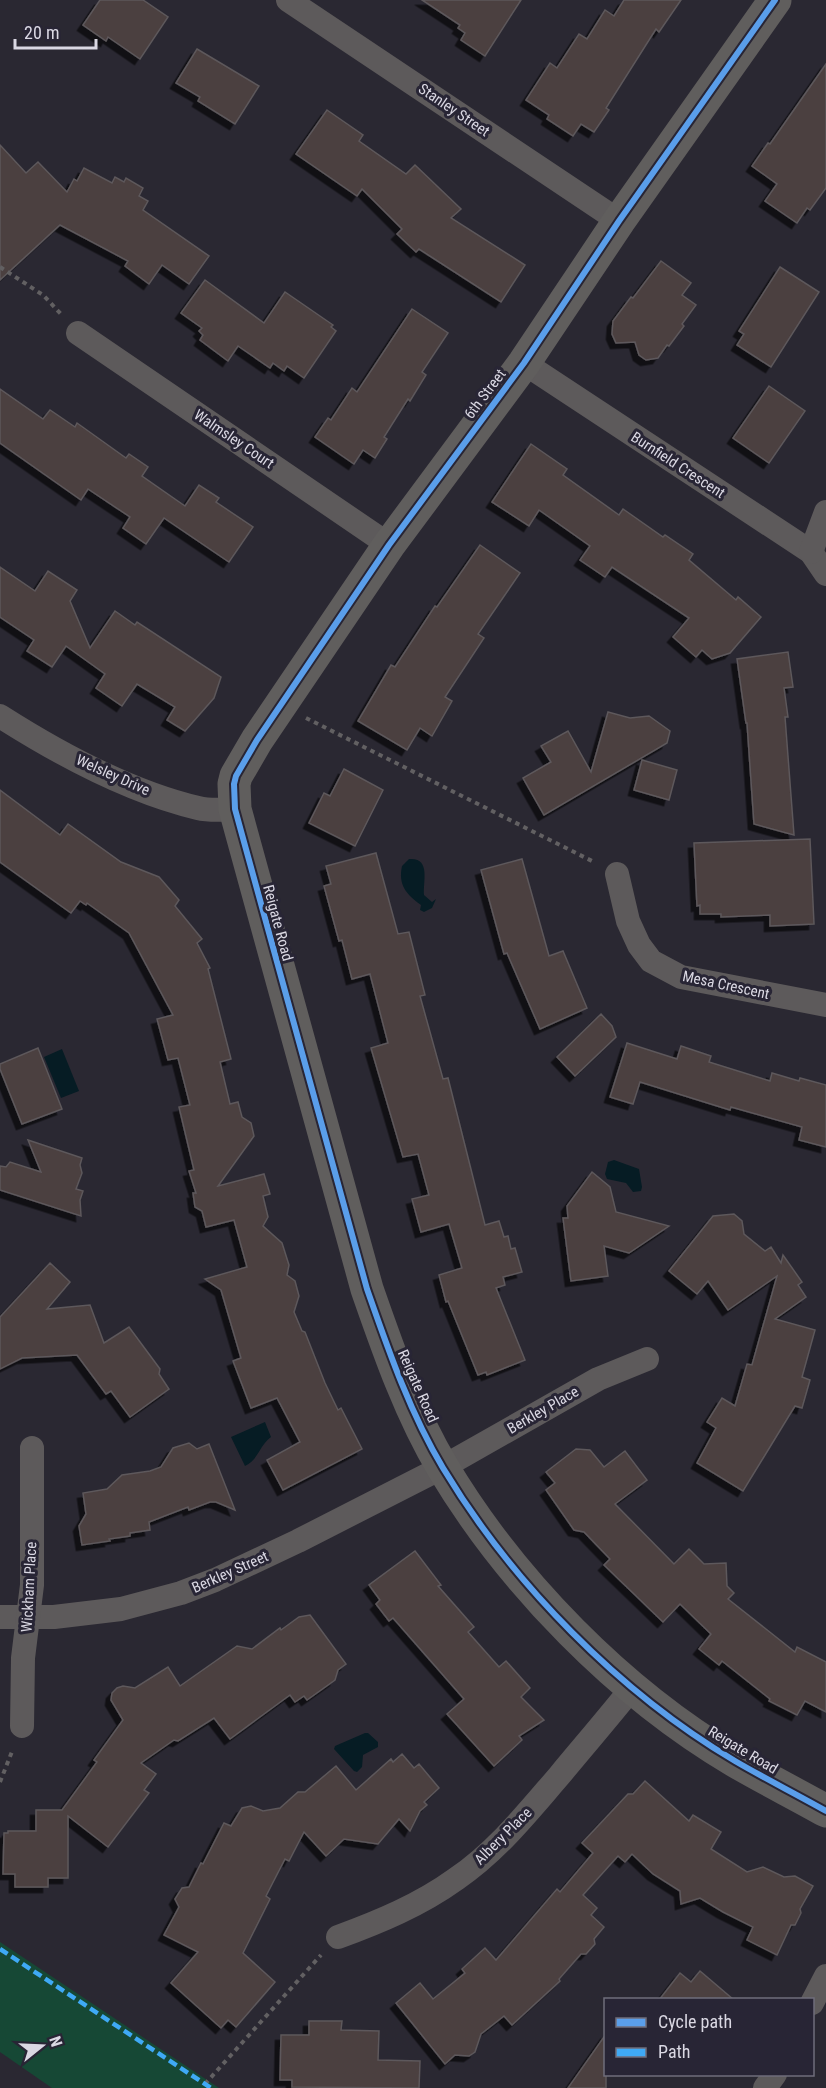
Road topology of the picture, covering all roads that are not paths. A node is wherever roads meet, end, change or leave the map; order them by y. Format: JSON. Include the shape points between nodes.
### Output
{"nodes":[{"id":1,"x":288,"y":0,"type":"edge"},
{"id":2,"x":775,"y":0,"type":"edge"},
{"id":3,"x":619,"y":221,"type":"junction"},
{"id":4,"x":78,"y":333,"type":"road end"},
{"id":5,"x":524,"y":363,"type":"junction"},
{"id":6,"x":826,"y":512,"type":"edge"},
{"id":7,"x":389,"y":545,"type":"junction"},
{"id":8,"x":811,"y":552,"type":"junction"},
{"id":9,"x":826,"y":574,"type":"edge"},
{"id":10,"x":0,"y":717,"type":"edge"},
{"id":11,"x":235,"y":809,"type":"junction"},
{"id":12,"x":617,"y":874,"type":"road end"},
{"id":13,"x":826,"y":1005,"type":"edge"},
{"id":14,"x":647,"y":1359,"type":"dead end"},
{"id":15,"x":32,"y":1448,"type":"dead end"},
{"id":16,"x":443,"y":1467,"type":"junction"},
{"id":17,"x":0,"y":1617,"type":"edge"},
{"id":18,"x":28,"y":1617,"type":"junction"},
{"id":19,"x":632,"y":1688,"type":"junction"},
{"id":20,"x":22,"y":1726,"type":"road end"},
{"id":21,"x":826,"y":1811,"type":"edge"},
{"id":22,"x":338,"y":1937,"type":"road end"},
{"id":23,"x":826,"y":1976,"type":"edge"},
{"id":24,"x":814,"y":2001,"type":"edge"}],
"edges":[{"from":1,"to":3,"type":"street","name":"Stanley Street"},
{"from":2,"to":3,"type":"street","name":"6th Street"},
{"from":3,"to":5,"type":"street","name":"6th Street"},
{"from":4,"to":7,"type":"street","name":"Walmsley Court"},
{"from":5,"to":7,"type":"street","name":"6th Street"},
{"from":5,"to":8,"type":"street","name":"Burnfield Crescent"},
{"from":6,"to":8,"type":"street"},
{"from":7,"to":11,"type":"street","name":"6th Street","via":[[257,740],[236,776]]},
{"from":8,"to":9,"type":"street","name":"Burnfield Crescent"},
{"from":10,"to":11,"type":"street","name":"Welsley Drive","via":[[117,780],[199,808]]},
{"from":11,"to":16,"type":"street","name":"Reigate Road","via":[[367,1289],[409,1398]]},
{"from":12,"to":13,"type":"street","name":"Mesa Crescent","via":[[628,921],[651,961],[681,977]]},
{"from":14,"to":16,"type":"street","name":"Berkley Place","via":[[598,1378]]},
{"from":15,"to":18,"type":"street","name":"Wickham Place","via":[[32,1585]]},
{"from":16,"to":18,"type":"street","name":"Berkley Street","via":[[246,1566],[181,1593],[121,1609]]},
{"from":16,"to":19,"type":"street","name":"Reigate Road","via":[[489,1535],[548,1608]]},
{"from":17,"to":18,"type":"street","name":"Berkley Street"},
{"from":18,"to":20,"type":"street","name":"Wickham Place"},
{"from":19,"to":21,"type":"street","name":"Reigate Road","via":[[734,1760]]},
{"from":19,"to":22,"type":"street","name":"Albery Place","via":[[487,1856],[408,1909]]},
{"from":23,"to":24,"type":"street"}]}
